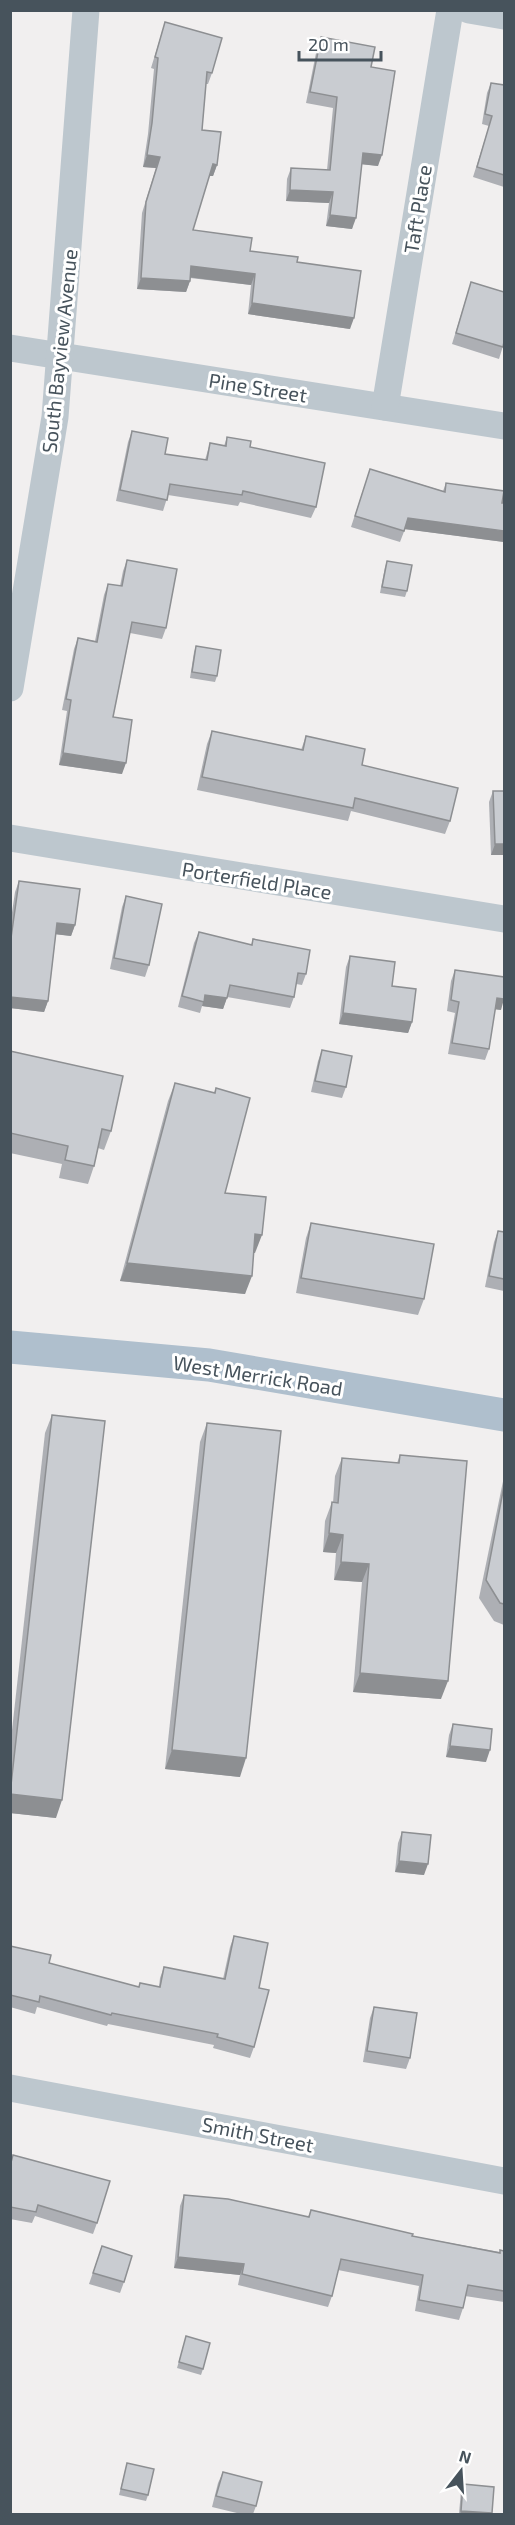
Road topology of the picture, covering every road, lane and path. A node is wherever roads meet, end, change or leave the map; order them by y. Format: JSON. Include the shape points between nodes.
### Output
{"nodes":[{"id":1,"x":86,"y":10,"type":"edge"},
{"id":2,"x":450,"y":10,"type":"edge"},
{"id":3,"x":469,"y":10,"type":"edge"},
{"id":4,"x":504,"y":16,"type":"edge"},
{"id":5,"x":10,"y":348,"type":"edge"},
{"id":6,"x":58,"y":355,"type":"junction"},
{"id":7,"x":385,"y":407,"type":"junction"},
{"id":8,"x":504,"y":426,"type":"edge"},
{"id":9,"x":10,"y":688,"type":"edge"},
{"id":10,"x":10,"y":838,"type":"edge"},
{"id":11,"x":504,"y":919,"type":"edge"},
{"id":12,"x":10,"y":1347,"type":"edge"},
{"id":13,"x":504,"y":1415,"type":"edge"},
{"id":14,"x":10,"y":2088,"type":"edge"},
{"id":15,"x":504,"y":2181,"type":"edge"}],
"edges":[{"from":1,"to":6,"type":"street","name":"South Bayview Avenue","via":[[72,223]]},
{"from":2,"to":7,"type":"street","name":"Taft Place"},
{"from":3,"to":4,"type":"street"},
{"from":5,"to":6,"type":"street","name":"Pine Street"},
{"from":6,"to":7,"type":"street","name":"Pine Street"},
{"from":6,"to":9,"type":"street","name":"South Bayview Avenue","via":[[55,417]]},
{"from":7,"to":8,"type":"street","name":"Pine Street"},
{"from":10,"to":11,"type":"street","name":"Porterfield Place"},
{"from":12,"to":13,"type":"main road","name":"West Merrick Road","via":[[209,1365]]},
{"from":14,"to":15,"type":"street","name":"Smith Street"}]}
